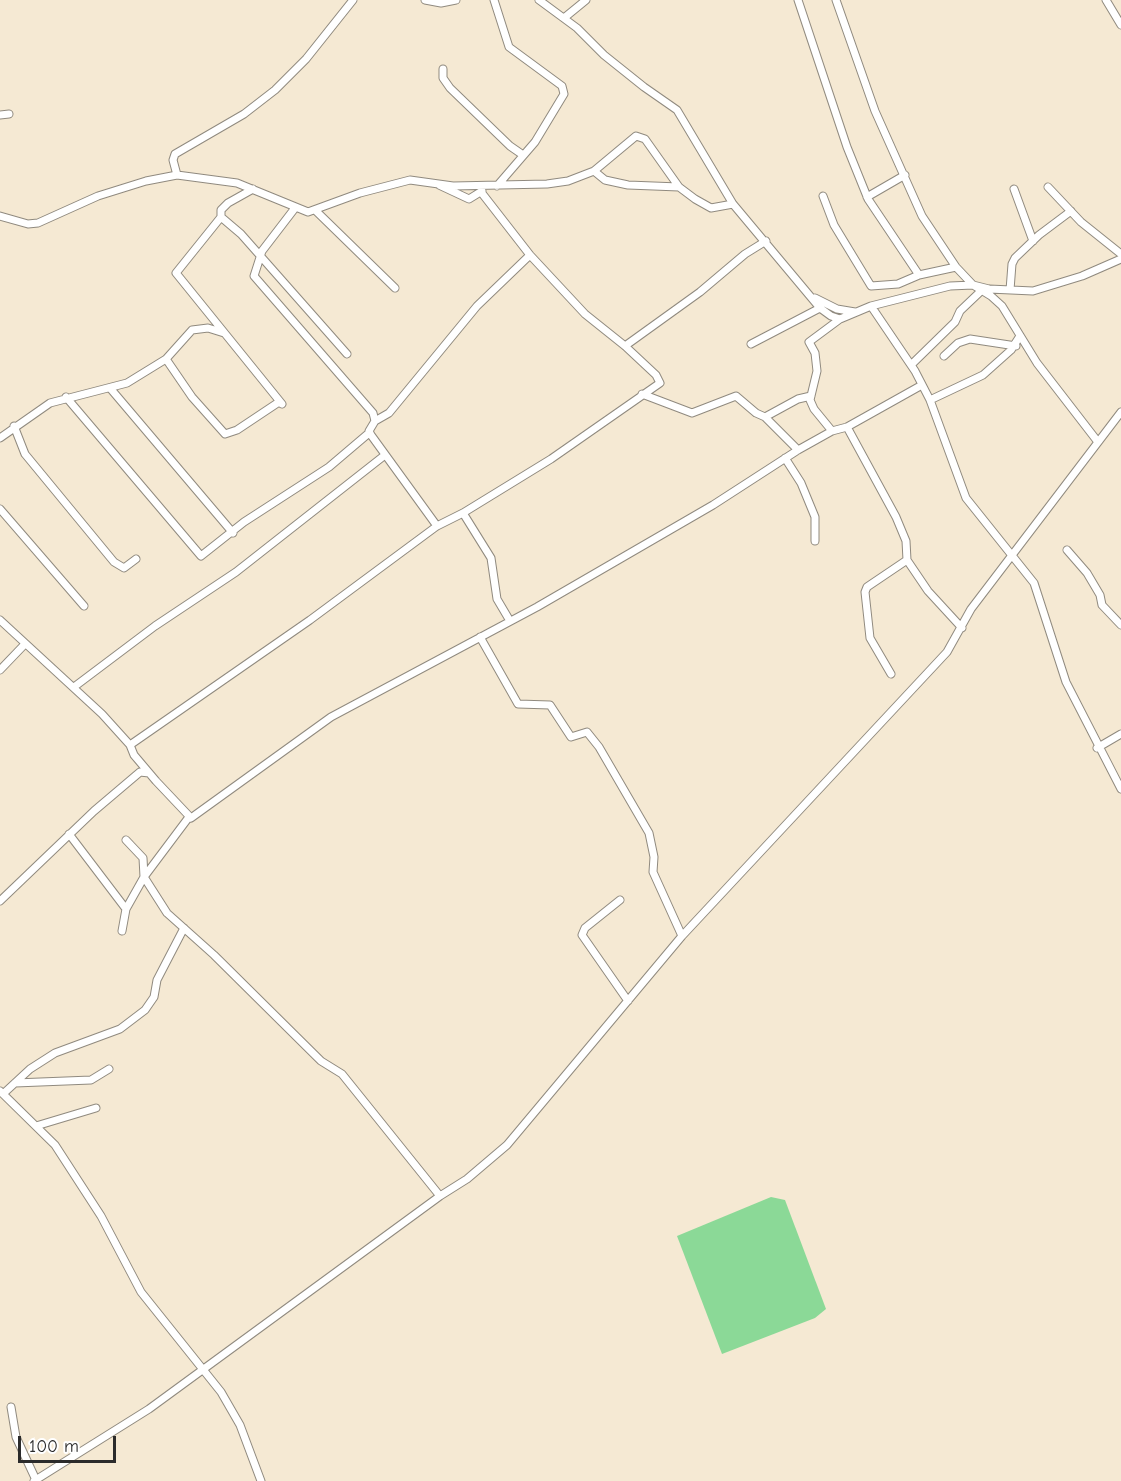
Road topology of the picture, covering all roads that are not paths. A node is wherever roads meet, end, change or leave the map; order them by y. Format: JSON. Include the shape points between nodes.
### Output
{"nodes":[{"id":1,"x":352,"y":0,"type":"edge"},
{"id":2,"x":424,"y":0,"type":"edge"},
{"id":3,"x":456,"y":0,"type":"edge"},
{"id":4,"x":494,"y":0,"type":"edge"},
{"id":5,"x":539,"y":0,"type":"edge"},
{"id":6,"x":586,"y":0,"type":"edge"},
{"id":7,"x":798,"y":0,"type":"edge"},
{"id":8,"x":836,"y":0,"type":"edge"},
{"id":9,"x":1106,"y":0,"type":"edge"},
{"id":10,"x":564,"y":18,"type":"junction"},
{"id":11,"x":1121,"y":25,"type":"edge"},
{"id":12,"x":443,"y":69,"type":"dead end"},
{"id":13,"x":9,"y":114,"type":"dead end"},
{"id":14,"x":0,"y":115,"type":"edge"},
{"id":15,"x":523,"y":154,"type":"junction"},
{"id":16,"x":594,"y":171,"type":"junction"},
{"id":17,"x":177,"y":175,"type":"junction"},
{"id":18,"x":905,"y":175,"type":"junction"},
{"id":19,"x":435,"y":183,"type":"junction"},
{"id":20,"x":493,"y":185,"type":"junction"},
{"id":21,"x":1048,"y":186,"type":"dead end"},
{"id":22,"x":679,"y":187,"type":"junction"},
{"id":23,"x":254,"y":189,"type":"junction"},
{"id":24,"x":1014,"y":189,"type":"dead end"},
{"id":25,"x":481,"y":192,"type":"junction"},
{"id":26,"x":823,"y":196,"type":"dead end"},
{"id":27,"x":867,"y":197,"type":"junction"},
{"id":28,"x":733,"y":204,"type":"junction"},
{"id":29,"x":295,"y":208,"type":"junction"},
{"id":30,"x":315,"y":210,"type":"junction"},
{"id":31,"x":1071,"y":211,"type":"junction"},
{"id":32,"x":0,"y":216,"type":"edge"},
{"id":33,"x":221,"y":217,"type":"junction"},
{"id":34,"x":1033,"y":240,"type":"junction"},
{"id":35,"x":766,"y":241,"type":"junction"},
{"id":36,"x":1121,"y":254,"type":"edge"},
{"id":37,"x":530,"y":255,"type":"junction"},
{"id":38,"x":260,"y":257,"type":"junction"},
{"id":39,"x":1121,"y":259,"type":"edge"},
{"id":40,"x":956,"y":267,"type":"junction"},
{"id":41,"x":919,"y":275,"type":"junction"},
{"id":42,"x":973,"y":285,"type":"junction"},
{"id":43,"x":395,"y":288,"type":"dead end"},
{"id":44,"x":1010,"y":290,"type":"junction"},
{"id":45,"x":981,"y":291,"type":"junction"},
{"id":46,"x":812,"y":297,"type":"junction"},
{"id":47,"x":871,"y":306,"type":"junction"},
{"id":48,"x":820,"y":308,"type":"junction"},
{"id":49,"x":855,"y":312,"type":"junction"},
{"id":50,"x":840,"y":319,"type":"junction"},
{"id":51,"x":225,"y":333,"type":"junction"},
{"id":52,"x":1020,"y":336,"type":"junction"},
{"id":53,"x":751,"y":344,"type":"dead end"},
{"id":54,"x":1025,"y":345,"type":"junction"},
{"id":55,"x":625,"y":346,"type":"junction"},
{"id":56,"x":1014,"y":346,"type":"junction"},
{"id":57,"x":347,"y":354,"type":"dead end"},
{"id":58,"x":944,"y":356,"type":"dead end"},
{"id":59,"x":166,"y":359,"type":"junction"},
{"id":60,"x":911,"y":365,"type":"junction"},
{"id":61,"x":922,"y":385,"type":"junction"},
{"id":62,"x":110,"y":388,"type":"junction"},
{"id":63,"x":642,"y":394,"type":"junction"},
{"id":64,"x":811,"y":396,"type":"junction"},
{"id":65,"x":66,"y":397,"type":"junction"},
{"id":66,"x":930,"y":400,"type":"junction"},
{"id":67,"x":1121,"y":412,"type":"edge"},
{"id":68,"x":765,"y":417,"type":"junction"},
{"id":69,"x":375,"y":421,"type":"junction"},
{"id":70,"x":14,"y":426,"type":"junction"},
{"id":71,"x":847,"y":427,"type":"junction"},
{"id":72,"x":832,"y":431,"type":"junction"},
{"id":73,"x":369,"y":432,"type":"junction"},
{"id":74,"x":0,"y":438,"type":"edge"},
{"id":75,"x":1098,"y":441,"type":"junction"},
{"id":76,"x":798,"y":450,"type":"junction"},
{"id":77,"x":385,"y":455,"type":"junction"},
{"id":78,"x":785,"y":458,"type":"junction"},
{"id":79,"x":0,"y":509,"type":"edge"},
{"id":80,"x":463,"y":513,"type":"junction"},
{"id":81,"x":436,"y":526,"type":"junction"},
{"id":82,"x":233,"y":533,"type":"junction"},
{"id":83,"x":815,"y":541,"type":"dead end"},
{"id":84,"x":1067,"y":550,"type":"dead end"},
{"id":85,"x":1012,"y":553,"type":"junction"},
{"id":86,"x":136,"y":559,"type":"dead end"},
{"id":87,"x":907,"y":560,"type":"junction"},
{"id":88,"x":84,"y":606,"type":"dead end"},
{"id":89,"x":0,"y":620,"type":"edge"},
{"id":90,"x":510,"y":621,"type":"junction"},
{"id":91,"x":1121,"y":625,"type":"edge"},
{"id":92,"x":962,"y":628,"type":"junction"},
{"id":93,"x":480,"y":636,"type":"junction"},
{"id":94,"x":24,"y":645,"type":"junction"},
{"id":95,"x":0,"y":670,"type":"edge"},
{"id":96,"x":891,"y":674,"type":"dead end"},
{"id":97,"x":74,"y":687,"type":"junction"},
{"id":98,"x":1121,"y":734,"type":"edge"},
{"id":99,"x":130,"y":745,"type":"junction"},
{"id":100,"x":1097,"y":748,"type":"junction"},
{"id":101,"x":149,"y":773,"type":"junction"},
{"id":102,"x":1121,"y":789,"type":"edge"},
{"id":103,"x":189,"y":817,"type":"junction"},
{"id":104,"x":69,"y":834,"type":"junction"},
{"id":105,"x":126,"y":840,"type":"dead end"},
{"id":106,"x":144,"y":877,"type":"junction"},
{"id":107,"x":620,"y":900,"type":"dead end"},
{"id":108,"x":0,"y":901,"type":"edge"},
{"id":109,"x":126,"y":909,"type":"junction"},
{"id":110,"x":184,"y":928,"type":"junction"},
{"id":111,"x":122,"y":931,"type":"dead end"},
{"id":112,"x":682,"y":936,"type":"junction"},
{"id":113,"x":628,"y":1002,"type":"junction"},
{"id":114,"x":109,"y":1069,"type":"dead end"},
{"id":115,"x":15,"y":1083,"type":"junction"},
{"id":116,"x":1,"y":1093,"type":"edge"},
{"id":117,"x":96,"y":1108,"type":"dead end"},
{"id":118,"x":36,"y":1126,"type":"junction"},
{"id":119,"x":440,"y":1196,"type":"junction"},
{"id":120,"x":202,"y":1368,"type":"junction"},
{"id":121,"x":11,"y":1407,"type":"dead end"},
{"id":122,"x":35,"y":1481,"type":"edge"},
{"id":123,"x":261,"y":1481,"type":"edge"}],
"edges":[{"from":1,"to":17,"type":"street","via":[[280,86],[244,114],[175,154]]},
{"from":2,"to":3,"type":"street"},
{"from":4,"to":15,"type":"street","via":[[509,46],[563,88],[564,94]]},
{"from":5,"to":10,"type":"street"},
{"from":6,"to":10,"type":"street"},
{"from":7,"to":27,"type":"street"},
{"from":8,"to":18,"type":"street","via":[[875,111]]},
{"from":9,"to":11,"type":"street"},
{"from":10,"to":28,"type":"street","via":[[604,55],[677,110]]},
{"from":12,"to":15,"type":"street","via":[[445,82]]},
{"from":13,"to":14,"type":"street"},
{"from":15,"to":20,"type":"street"},
{"from":16,"to":20,"type":"street","via":[[568,181]]},
{"from":16,"to":22,"type":"street","via":[[610,182]]},
{"from":16,"to":22,"type":"street","via":[[639,136]]},
{"from":17,"to":23,"type":"street","via":[[226,180]]},
{"from":17,"to":32,"type":"street","via":[[98,196],[38,223]]},
{"from":18,"to":27,"type":"street"},
{"from":18,"to":40,"type":"street","via":[[919,212]]},
{"from":19,"to":20,"type":"street"},
{"from":19,"to":25,"type":"street","via":[[469,199]]},
{"from":19,"to":30,"type":"street","via":[[400,181]]},
{"from":20,"to":25,"type":"street"},
{"from":21,"to":31,"type":"street"},
{"from":22,"to":28,"type":"street","via":[[711,208]]},
{"from":23,"to":29,"type":"street"},
{"from":23,"to":33,"type":"street","via":[[228,203]]},
{"from":24,"to":34,"type":"street"},
{"from":25,"to":37,"type":"street"},
{"from":26,"to":41,"type":"street","via":[[834,225],[870,285],[898,284]]},
{"from":27,"to":41,"type":"street"},
{"from":28,"to":35,"type":"street"},
{"from":29,"to":30,"type":"street"},
{"from":29,"to":38,"type":"street"},
{"from":30,"to":43,"type":"street"},
{"from":31,"to":34,"type":"street"},
{"from":31,"to":36,"type":"street"},
{"from":33,"to":38,"type":"street"},
{"from":33,"to":51,"type":"street","via":[[176,273]]},
{"from":34,"to":44,"type":"street","via":[[1012,264]]},
{"from":35,"to":46,"type":"street"},
{"from":35,"to":55,"type":"street"},
{"from":37,"to":55,"type":"street","via":[[585,314]]},
{"from":37,"to":69,"type":"street","via":[[477,306],[389,413]]},
{"from":38,"to":57,"type":"street"},
{"from":38,"to":69,"type":"street","via":[[254,273],[257,280],[373,413]]},
{"from":39,"to":44,"type":"street","via":[[1040,290]]},
{"from":40,"to":41,"type":"street"},
{"from":40,"to":42,"type":"street"},
{"from":42,"to":44,"type":"street"},
{"from":42,"to":45,"type":"street"},
{"from":42,"to":47,"type":"street","via":[[934,288]]},
{"from":45,"to":52,"type":"street","via":[[997,300]]},
{"from":45,"to":60,"type":"street"},
{"from":46,"to":48,"type":"street"},
{"from":46,"to":49,"type":"street"},
{"from":47,"to":49,"type":"street"},
{"from":47,"to":60,"type":"street"},
{"from":48,"to":50,"type":"street"},
{"from":48,"to":53,"type":"street"},
{"from":49,"to":50,"type":"street"},
{"from":50,"to":64,"type":"street","via":[[809,342],[817,371]]},
{"from":51,"to":59,"type":"street","via":[[208,328],[192,330]]},
{"from":51,"to":59,"type":"street","via":[[282,404],[279,402],[228,434],[206,413]]},
{"from":52,"to":54,"type":"street"},
{"from":52,"to":56,"type":"street"},
{"from":54,"to":56,"type":"street"},
{"from":54,"to":75,"type":"street"},
{"from":55,"to":63,"type":"street","via":[[660,381]]},
{"from":56,"to":58,"type":"street","via":[[970,339]]},
{"from":56,"to":66,"type":"street","via":[[983,375]]},
{"from":59,"to":62,"type":"street","via":[[127,383]]},
{"from":60,"to":61,"type":"street"},
{"from":61,"to":66,"type":"street"},
{"from":61,"to":71,"type":"street"},
{"from":62,"to":65,"type":"street"},
{"from":62,"to":82,"type":"street"},
{"from":63,"to":68,"type":"street","via":[[692,413],[736,396]]},
{"from":63,"to":80,"type":"street","via":[[550,459]]},
{"from":64,"to":68,"type":"street","via":[[803,396]]},
{"from":64,"to":72,"type":"street","via":[[814,409]]},
{"from":65,"to":70,"type":"street"},
{"from":65,"to":82,"type":"street","via":[[198,554],[203,556]]},
{"from":66,"to":85,"type":"street","via":[[966,498]]},
{"from":67,"to":75,"type":"street"},
{"from":68,"to":76,"type":"street"},
{"from":69,"to":73,"type":"street"},
{"from":70,"to":74,"type":"street"},
{"from":70,"to":86,"type":"street","via":[[25,454],[114,562],[124,568]]},
{"from":71,"to":72,"type":"street"},
{"from":71,"to":87,"type":"street","via":[[896,517],[906,541]]},
{"from":72,"to":76,"type":"street"},
{"from":73,"to":77,"type":"street"},
{"from":73,"to":82,"type":"street","via":[[329,467]]},
{"from":75,"to":85,"type":"street"},
{"from":76,"to":78,"type":"street"},
{"from":77,"to":81,"type":"street"},
{"from":77,"to":97,"type":"street","via":[[236,572]]},
{"from":78,"to":83,"type":"street","via":[[815,517]]},
{"from":78,"to":90,"type":"street","via":[[713,505]]},
{"from":79,"to":88,"type":"street"},
{"from":80,"to":81,"type":"street"},
{"from":80,"to":90,"type":"street","via":[[491,558],[497,599]]},
{"from":81,"to":99,"type":"street","via":[[310,620]]},
{"from":84,"to":91,"type":"street","via":[[1087,573],[1102,605]]},
{"from":85,"to":92,"type":"street","via":[[971,609]]},
{"from":85,"to":100,"type":"street","via":[[1040,595],[1066,682]]},
{"from":87,"to":92,"type":"street","via":[[928,591]]},
{"from":87,"to":96,"type":"street","via":[[865,592],[870,638]]},
{"from":89,"to":94,"type":"street"},
{"from":90,"to":93,"type":"street"},
{"from":92,"to":112,"type":"street","via":[[947,652],[903,703]]},
{"from":93,"to":103,"type":"street","via":[[331,717],[198,815]]},
{"from":93,"to":112,"type":"street","via":[[518,704],[550,705],[571,737],[587,732],[591,735],[649,833],[653,872]]},
{"from":94,"to":95,"type":"street"},
{"from":94,"to":97,"type":"street"},
{"from":97,"to":99,"type":"street"},
{"from":98,"to":100,"type":"street"},
{"from":99,"to":101,"type":"street"},
{"from":100,"to":102,"type":"street"},
{"from":101,"to":103,"type":"street"},
{"from":101,"to":104,"type":"street","via":[[139,773]]},
{"from":103,"to":106,"type":"street"},
{"from":104,"to":108,"type":"street"},
{"from":104,"to":109,"type":"street"},
{"from":105,"to":106,"type":"street","via":[[142,858]]},
{"from":106,"to":109,"type":"street"},
{"from":106,"to":110,"type":"street","via":[[167,913]]},
{"from":107,"to":113,"type":"street","via":[[585,928],[582,935]]},
{"from":109,"to":111,"type":"street"},
{"from":110,"to":115,"type":"street","via":[[145,1010],[120,1029],[55,1053]]},
{"from":110,"to":119,"type":"street","via":[[321,1061],[342,1074]]},
{"from":112,"to":113,"type":"street"},
{"from":113,"to":119,"type":"street","via":[[507,1145],[468,1179]]},
{"from":114,"to":115,"type":"street","via":[[91,1080]]},
{"from":115,"to":116,"type":"street"},
{"from":116,"to":118,"type":"street"},
{"from":117,"to":118,"type":"street"},
{"from":118,"to":120,"type":"street","via":[[55,1145],[82,1186],[141,1292]]},
{"from":119,"to":120,"type":"street"},
{"from":120,"to":122,"type":"street","via":[[149,1408]]},
{"from":120,"to":123,"type":"street","via":[[233,1412]]},
{"from":121,"to":122,"type":"street","via":[[16,1437]]}]}
